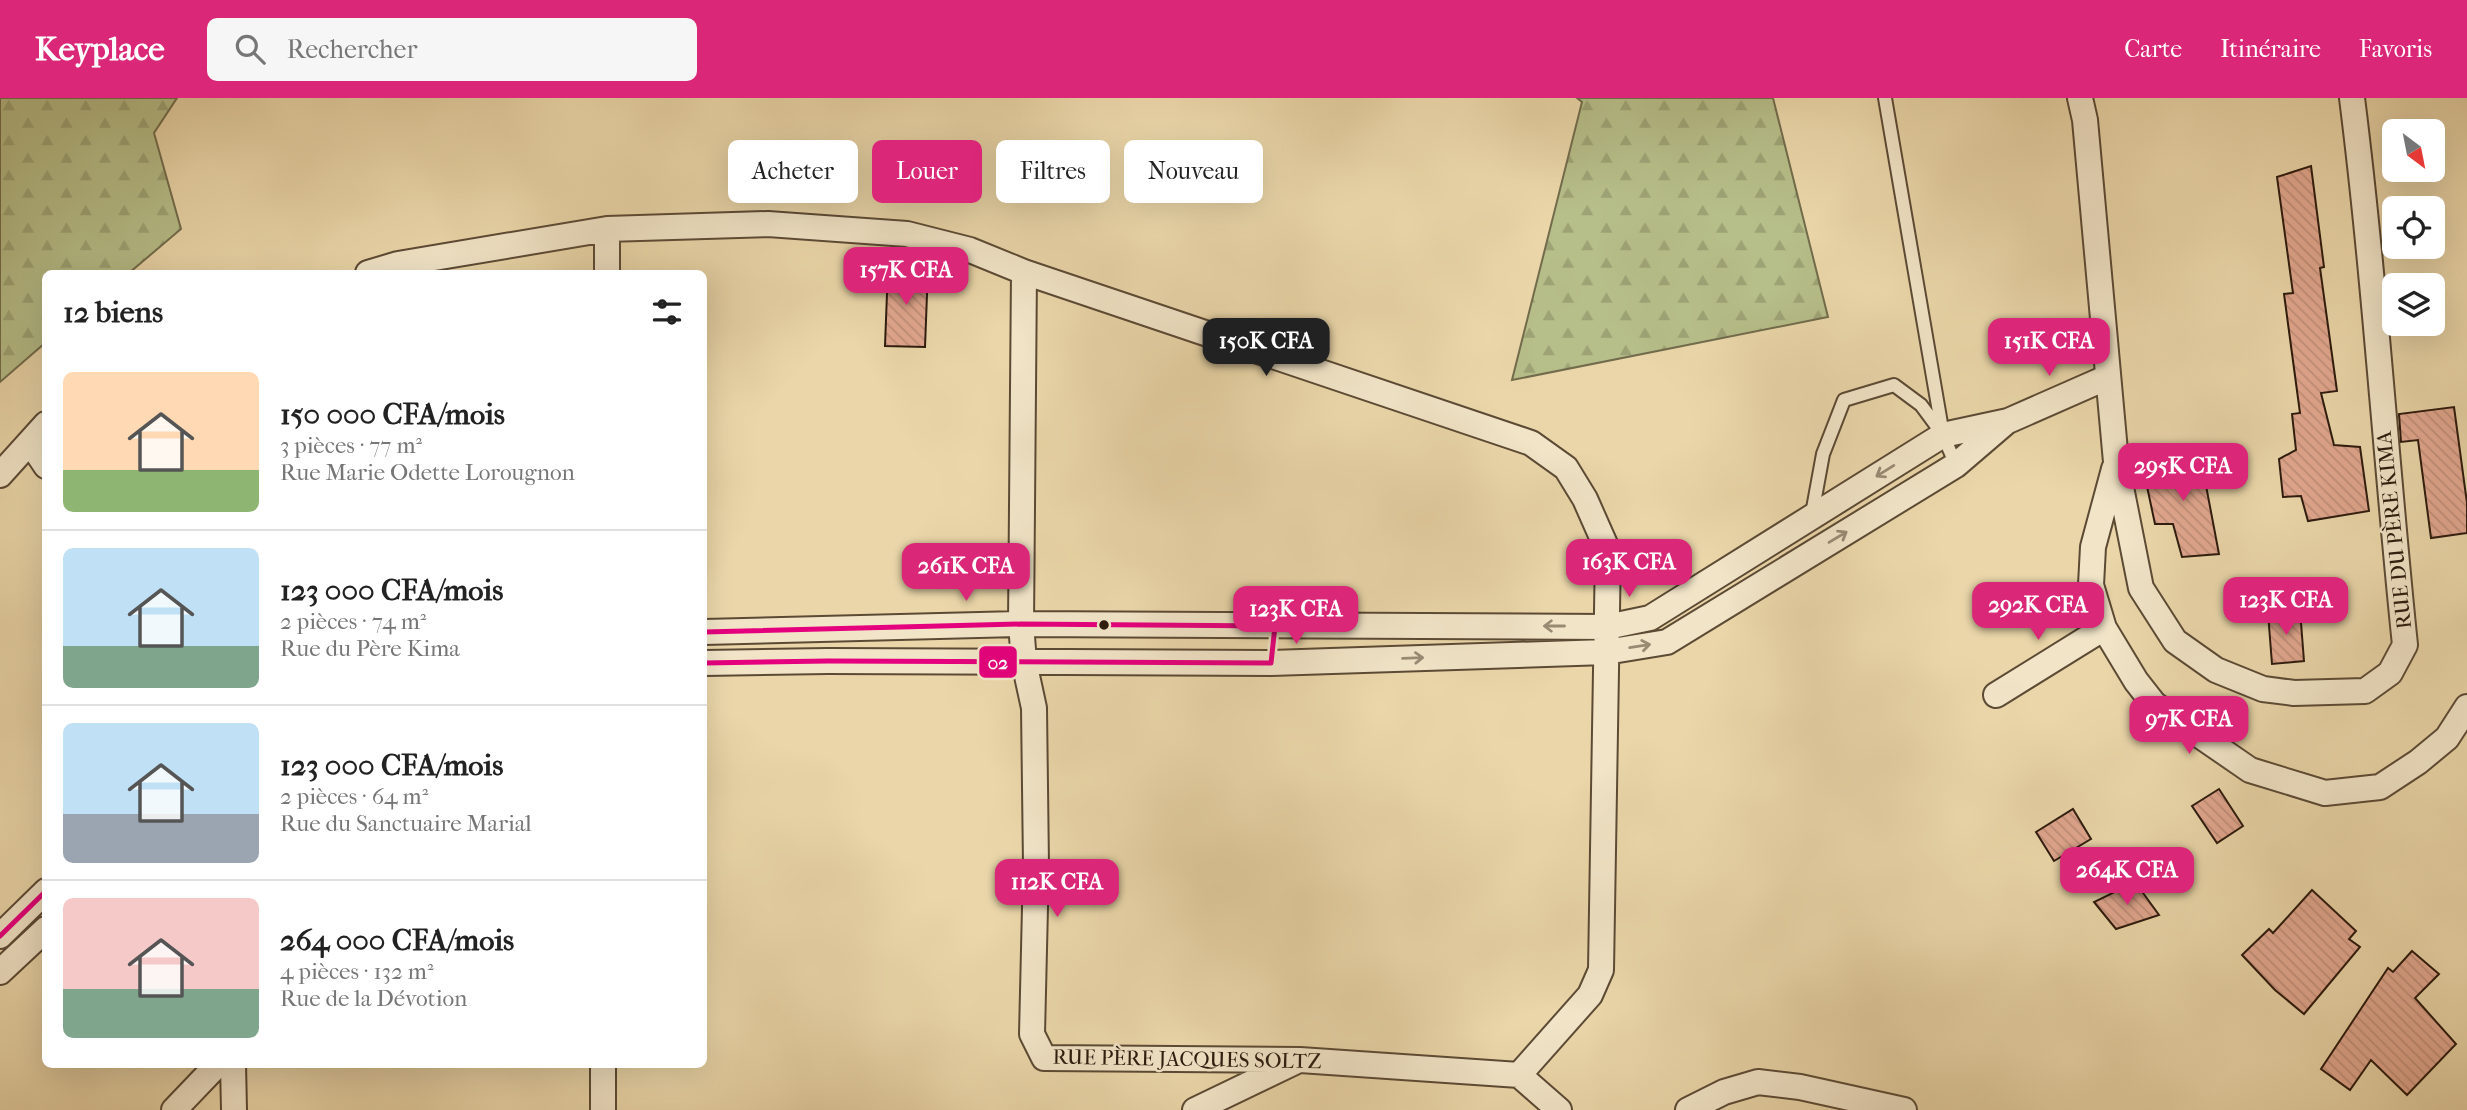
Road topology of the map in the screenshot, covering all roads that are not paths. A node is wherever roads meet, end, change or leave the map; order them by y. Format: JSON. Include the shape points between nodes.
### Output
{"nodes":[{"id":1,"x":1885,"y":98,"type":"edge"},
{"id":2,"x":2080,"y":98,"type":"edge"},
{"id":3,"x":2352,"y":98,"type":"edge"},
{"id":4,"x":607,"y":229,"type":"junction"},
{"id":5,"x":378,"y":270,"type":"edge"},
{"id":6,"x":607,"y":270,"type":"edge"},
{"id":7,"x":1024,"y":272,"type":"junction"},
{"id":8,"x":2108,"y":377,"type":"junction"},
{"id":9,"x":2008,"y":421,"type":"junction"},
{"id":10,"x":38,"y":433,"type":"edge"},
{"id":11,"x":1943,"y":435,"type":"junction"},
{"id":12,"x":2116,"y":462,"type":"junction"},
{"id":13,"x":1956,"y":465,"type":"junction"},
{"id":14,"x":0,"y":475,"type":"edge"},
{"id":15,"x":1812,"y":517,"type":"junction"},
{"id":16,"x":1021,"y":624,"type":"junction"},
{"id":17,"x":1275,"y":626,"type":"junction"},
{"id":18,"x":1607,"y":626,"type":"junction"},
{"id":19,"x":2104,"y":628,"type":"junction"},
{"id":20,"x":707,"y":632,"type":"edge"},
{"id":21,"x":1606,"y":652,"type":"junction"},
{"id":22,"x":1024,"y":662,"type":"junction"},
{"id":23,"x":707,"y":663,"type":"edge"},
{"id":24,"x":1271,"y":663,"type":"junction"},
{"id":25,"x":1996,"y":695,"type":"dead end"},
{"id":26,"x":2467,"y":707,"type":"edge"},
{"id":27,"x":42,"y":895,"type":"edge"},
{"id":28,"x":42,"y":933,"type":"edge"},
{"id":29,"x":0,"y":936,"type":"edge"},
{"id":30,"x":0,"y":972,"type":"edge"},
{"id":31,"x":1300,"y":1060,"type":"junction"},
{"id":32,"x":215,"y":1068,"type":"edge"},
{"id":33,"x":233,"y":1068,"type":"edge"},
{"id":34,"x":603,"y":1068,"type":"edge"},
{"id":35,"x":1520,"y":1075,"type":"junction"},
{"id":36,"x":174,"y":1110,"type":"edge"},
{"id":37,"x":234,"y":1110,"type":"edge"},
{"id":38,"x":603,"y":1110,"type":"edge"},
{"id":39,"x":1195,"y":1110,"type":"edge"},
{"id":40,"x":1559,"y":1110,"type":"edge"},
{"id":41,"x":1688,"y":1110,"type":"edge"},
{"id":42,"x":1904,"y":1110,"type":"edge"}],
"edges":[{"from":1,"to":11,"type":"lane"},
{"from":2,"to":8,"type":"street","name":"RUE DU PÈRE KIMA"},
{"from":3,"to":12,"type":"street","name":"RUE DU PÈRE KIMA","via":[[2405,645],[2390,673],[2365,691],[2263,689],[2216,670],[2175,641],[2141,587]]},
{"from":4,"to":5,"type":"street"},
{"from":4,"to":6,"type":"street"},
{"from":4,"to":7,"type":"street","via":[[768,225],[907,234],[970,250]]},
{"from":7,"to":16,"type":"street","name":"RUE PÈRE JACQUES SOLTZ"},
{"from":7,"to":18,"type":"street","via":[[1531,443],[1566,468],[1608,551]]},
{"from":8,"to":9,"type":"street"},
{"from":8,"to":12,"type":"street","name":"RUE DU PÈRE KIMA"},
{"from":9,"to":11,"type":"street"},
{"from":9,"to":13,"type":"street"},
{"from":10,"to":14,"type":"street"},
{"from":11,"to":13,"type":"lane"},
{"from":11,"to":15,"type":"street","one_way":true},
{"from":11,"to":15,"type":"lane","via":[[1921,405],[1894,386],[1844,400],[1824,454]]},
{"from":12,"to":19,"type":"street","via":[[2094,547],[2091,585]]},
{"from":21,"to":13,"type":"street","one_way":true,"via":[[1667,642]]},
{"from":15,"to":18,"type":"street","via":[[1650,618]]},
{"from":16,"to":17,"type":"street"},
{"from":16,"to":20,"type":"street"},
{"from":16,"to":22,"type":"street","name":"RUE PÈRE JACQUES SOLTZ"},
{"from":18,"to":17,"type":"street","one_way":true},
{"from":17,"to":24,"type":"street"},
{"from":18,"to":21,"type":"street"},
{"from":19,"to":25,"type":"street"},
{"from":19,"to":26,"type":"street","via":[[2154,705],[2250,770],[2325,793],[2380,787],[2447,738]]},
{"from":24,"to":21,"type":"street","one_way":true},
{"from":21,"to":35,"type":"street","via":[[1601,970],[1590,995]]},
{"from":22,"to":23,"type":"street"},
{"from":22,"to":24,"type":"street"},
{"from":22,"to":31,"type":"street","name":"RUE PÈRE JACQUES SOLTZ","via":[[1034,708],[1032,1034],[1044,1058]]},
{"from":27,"to":29,"type":"street"},
{"from":28,"to":30,"type":"street"},
{"from":31,"to":35,"type":"street","name":"RUE PÈRE JACQUES SOLTZ"},
{"from":31,"to":39,"type":"street"},
{"from":32,"to":36,"type":"street"},
{"from":33,"to":37,"type":"street"},
{"from":34,"to":38,"type":"street"},
{"from":35,"to":40,"type":"street"},
{"from":41,"to":42,"type":"street","via":[[1758,1082]]}]}
